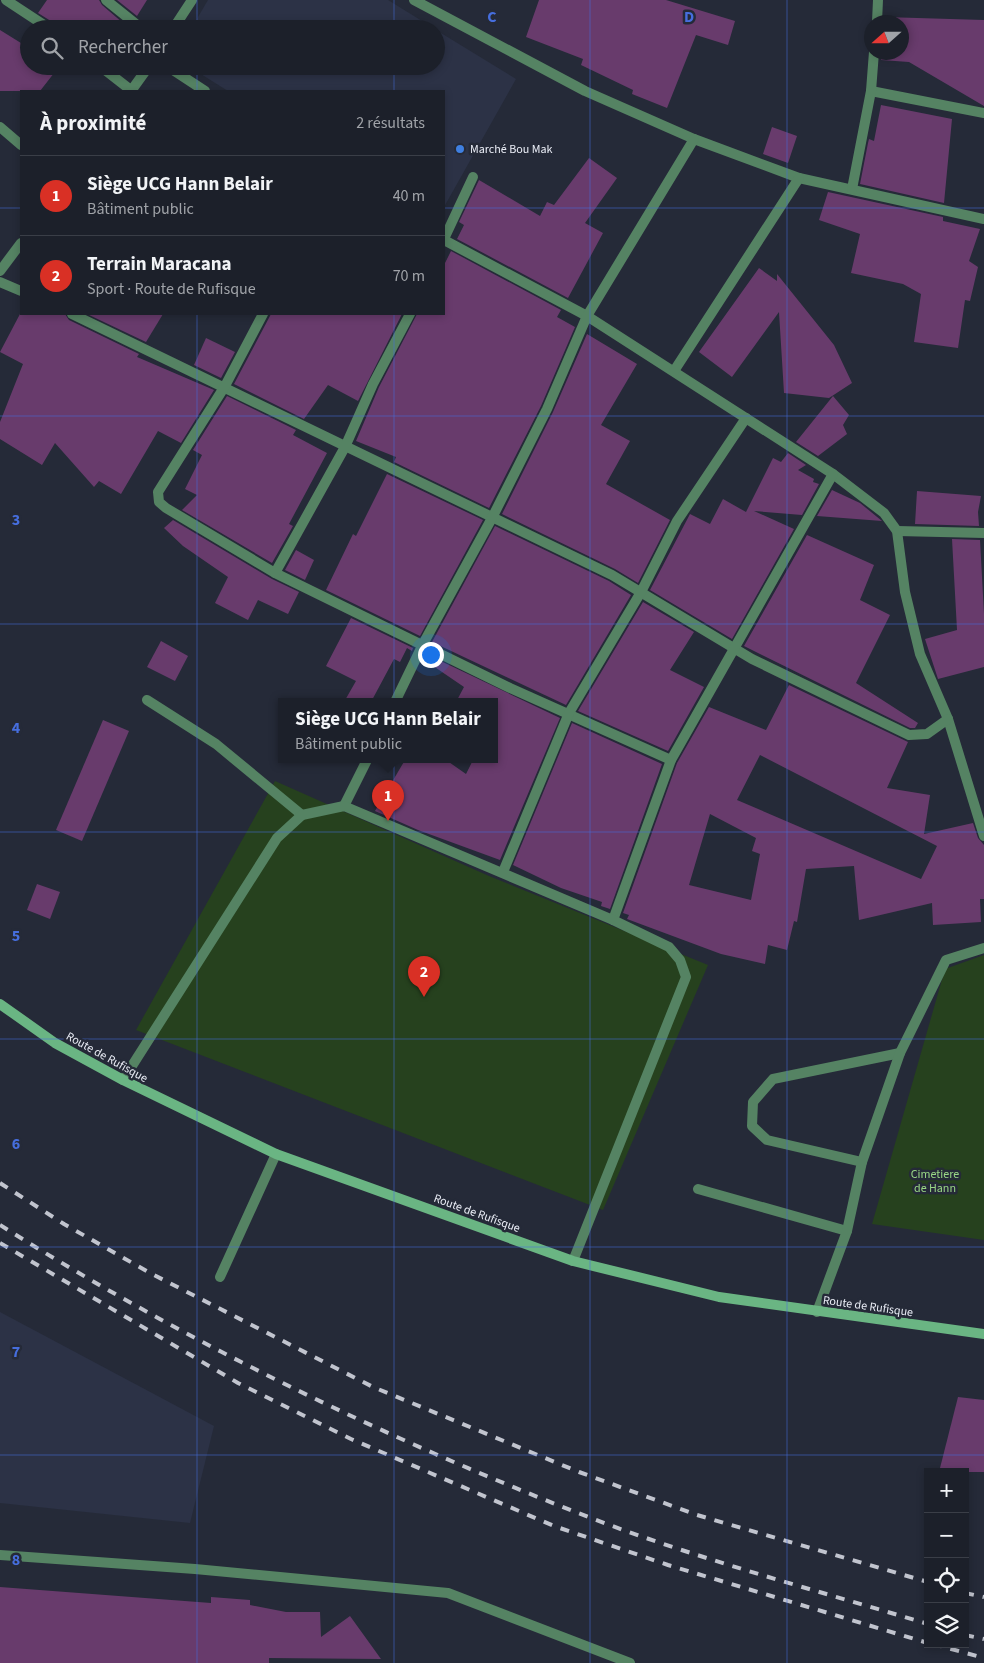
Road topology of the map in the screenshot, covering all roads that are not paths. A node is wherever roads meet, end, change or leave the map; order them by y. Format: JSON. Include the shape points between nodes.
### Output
{"nodes":[{"id":1,"x":6,"y":0,"type":"edge"},
{"id":2,"x":106,"y":0,"type":"edge"},
{"id":3,"x":192,"y":0,"type":"edge"},
{"id":4,"x":414,"y":0,"type":"edge"},
{"id":5,"x":878,"y":0,"type":"edge"},
{"id":6,"x":877,"y":15,"type":"edge"},
{"id":7,"x":36,"y":20,"type":"edge"},
{"id":8,"x":131,"y":20,"type":"edge"},
{"id":9,"x":179,"y":20,"type":"edge"},
{"id":10,"x":873,"y":60,"type":"edge"},
{"id":11,"x":112,"y":75,"type":"edge"},
{"id":12,"x":143,"y":75,"type":"edge"},
{"id":13,"x":180,"y":75,"type":"edge"},
{"id":14,"x":131,"y":90,"type":"edge"},
{"id":15,"x":133,"y":90,"type":"edge"},
{"id":16,"x":203,"y":90,"type":"edge"},
{"id":17,"x":871,"y":91,"type":"junction"},
{"id":18,"x":984,"y":114,"type":"edge"},
{"id":19,"x":0,"y":127,"type":"edge"},
{"id":20,"x":694,"y":139,"type":"junction"},
{"id":21,"x":20,"y":144,"type":"edge"},
{"id":22,"x":474,"y":177,"type":"dead end"},
{"id":23,"x":799,"y":178,"type":"junction"},
{"id":24,"x":852,"y":189,"type":"junction"},
{"id":25,"x":984,"y":220,"type":"edge"},
{"id":26,"x":445,"y":237,"type":"edge"},
{"id":27,"x":445,"y":240,"type":"edge"},
{"id":28,"x":20,"y":244,"type":"edge"},
{"id":29,"x":0,"y":272,"type":"edge"},
{"id":30,"x":0,"y":282,"type":"edge"},
{"id":31,"x":20,"y":291,"type":"edge"},
{"id":32,"x":74,"y":315,"type":"edge"},
{"id":33,"x":261,"y":315,"type":"edge"},
{"id":34,"x":409,"y":315,"type":"edge"},
{"id":35,"x":587,"y":316,"type":"junction"},
{"id":36,"x":674,"y":371,"type":"junction"},
{"id":37,"x":225,"y":386,"type":"junction"},
{"id":38,"x":746,"y":418,"type":"junction"},
{"id":39,"x":344,"y":446,"type":"junction"},
{"id":40,"x":833,"y":474,"type":"junction"},
{"id":41,"x":492,"y":518,"type":"junction"},
{"id":42,"x":897,"y":531,"type":"junction"},
{"id":43,"x":984,"y":533,"type":"edge"},
{"id":44,"x":275,"y":572,"type":"junction"},
{"id":45,"x":641,"y":592,"type":"junction"},
{"id":46,"x":423,"y":644,"type":"junction"},
{"id":47,"x":735,"y":648,"type":"junction"},
{"id":48,"x":396,"y":698,"type":"edge"},
{"id":49,"x":148,"y":700,"type":"dead end"},
{"id":50,"x":569,"y":713,"type":"junction"},
{"id":51,"x":948,"y":719,"type":"junction"},
{"id":52,"x":671,"y":760,"type":"junction"},
{"id":53,"x":366,"y":763,"type":"edge"},
{"id":54,"x":344,"y":806,"type":"junction"},
{"id":55,"x":302,"y":815,"type":"junction"},
{"id":56,"x":984,"y":836,"type":"edge"},
{"id":57,"x":503,"y":872,"type":"junction"},
{"id":58,"x":613,"y":920,"type":"junction"},
{"id":59,"x":984,"y":948,"type":"edge"},
{"id":60,"x":0,"y":1004,"type":"edge"},
{"id":61,"x":900,"y":1053,"type":"junction"},
{"id":62,"x":123,"y":1080,"type":"junction"},
{"id":63,"x":276,"y":1154,"type":"junction"},
{"id":64,"x":862,"y":1162,"type":"junction"},
{"id":65,"x":698,"y":1189,"type":"dead end"},
{"id":66,"x":847,"y":1231,"type":"junction"},
{"id":67,"x":573,"y":1261,"type":"junction"},
{"id":68,"x":220,"y":1277,"type":"dead end"},
{"id":69,"x":817,"y":1312,"type":"junction"},
{"id":70,"x":984,"y":1334,"type":"edge"},
{"id":71,"x":0,"y":1555,"type":"edge"},
{"id":72,"x":630,"y":1663,"type":"edge"}],
"edges":[{"from":1,"to":7,"type":"street"},
{"from":2,"to":8,"type":"street"},
{"from":3,"to":9,"type":"street"},
{"from":4,"to":20,"type":"street","via":[[585,91]]},
{"from":5,"to":6,"type":"street"},
{"from":10,"to":17,"type":"street"},
{"from":11,"to":14,"type":"street"},
{"from":12,"to":15,"type":"street"},
{"from":13,"to":16,"type":"street"},
{"from":17,"to":18,"type":"street"},
{"from":17,"to":24,"type":"street"},
{"from":19,"to":21,"type":"street"},
{"from":20,"to":23,"type":"street"},
{"from":20,"to":35,"type":"street"},
{"from":22,"to":26,"type":"street"},
{"from":23,"to":24,"type":"street"},
{"from":23,"to":36,"type":"street"},
{"from":24,"to":25,"type":"street"},
{"from":27,"to":35,"type":"street"},
{"from":28,"to":29,"type":"street"},
{"from":30,"to":31,"type":"street"},
{"from":32,"to":37,"type":"street"},
{"from":33,"to":37,"type":"street"},
{"from":34,"to":39,"type":"street","via":[[372,384]]},
{"from":35,"to":36,"type":"street"},
{"from":35,"to":41,"type":"street","via":[[547,409]]},
{"from":36,"to":38,"type":"street"},
{"from":37,"to":39,"type":"street"},
{"from":37,"to":44,"type":"street","via":[[158,492],[159,502]]},
{"from":38,"to":40,"type":"street"},
{"from":38,"to":45,"type":"street","via":[[677,521]]},
{"from":39,"to":41,"type":"street"},
{"from":39,"to":44,"type":"street"},
{"from":40,"to":42,"type":"street","via":[[874,503]]},
{"from":40,"to":47,"type":"street"},
{"from":41,"to":45,"type":"street"},
{"from":41,"to":46,"type":"street"},
{"from":42,"to":43,"type":"street"},
{"from":42,"to":51,"type":"street","via":[[905,592],[920,654]]},
{"from":44,"to":46,"type":"street"},
{"from":45,"to":47,"type":"street"},
{"from":45,"to":50,"type":"street"},
{"from":46,"to":48,"type":"street"},
{"from":46,"to":50,"type":"street","via":[[510,688]]},
{"from":47,"to":51,"type":"street","via":[[909,735],[927,734]]},
{"from":47,"to":52,"type":"street"},
{"from":49,"to":55,"type":"street","via":[[216,744]]},
{"from":50,"to":52,"type":"street"},
{"from":50,"to":57,"type":"street"},
{"from":51,"to":56,"type":"street"},
{"from":52,"to":58,"type":"street"},
{"from":53,"to":54,"type":"street"},
{"from":54,"to":55,"type":"street"},
{"from":54,"to":57,"type":"street"},
{"from":55,"to":62,"type":"street","via":[[277,838]]},
{"from":57,"to":58,"type":"street"},
{"from":58,"to":67,"type":"street","via":[[669,947],[680,960],[686,977]]},
{"from":59,"to":61,"type":"street","via":[[946,960]]},
{"from":60,"to":62,"type":"main road","name":"Route de Rufisque","via":[[55,1043]]},
{"from":61,"to":64,"type":"street"},
{"from":61,"to":64,"type":"street","via":[[773,1079],[752,1102],[752,1126],[767,1140]]},
{"from":62,"to":63,"type":"main road","name":"Route de Rufisque"},
{"from":63,"to":67,"type":"main road","name":"Route de Rufisque"},
{"from":63,"to":68,"type":"street"},
{"from":64,"to":66,"type":"street"},
{"from":65,"to":66,"type":"street"},
{"from":66,"to":69,"type":"street"},
{"from":67,"to":69,"type":"main road","name":"Route de Rufisque","via":[[719,1297]]},
{"from":69,"to":70,"type":"main road","name":"Route de Rufisque"},
{"from":71,"to":72,"type":"street","via":[[195,1569],[448,1593]]}]}
